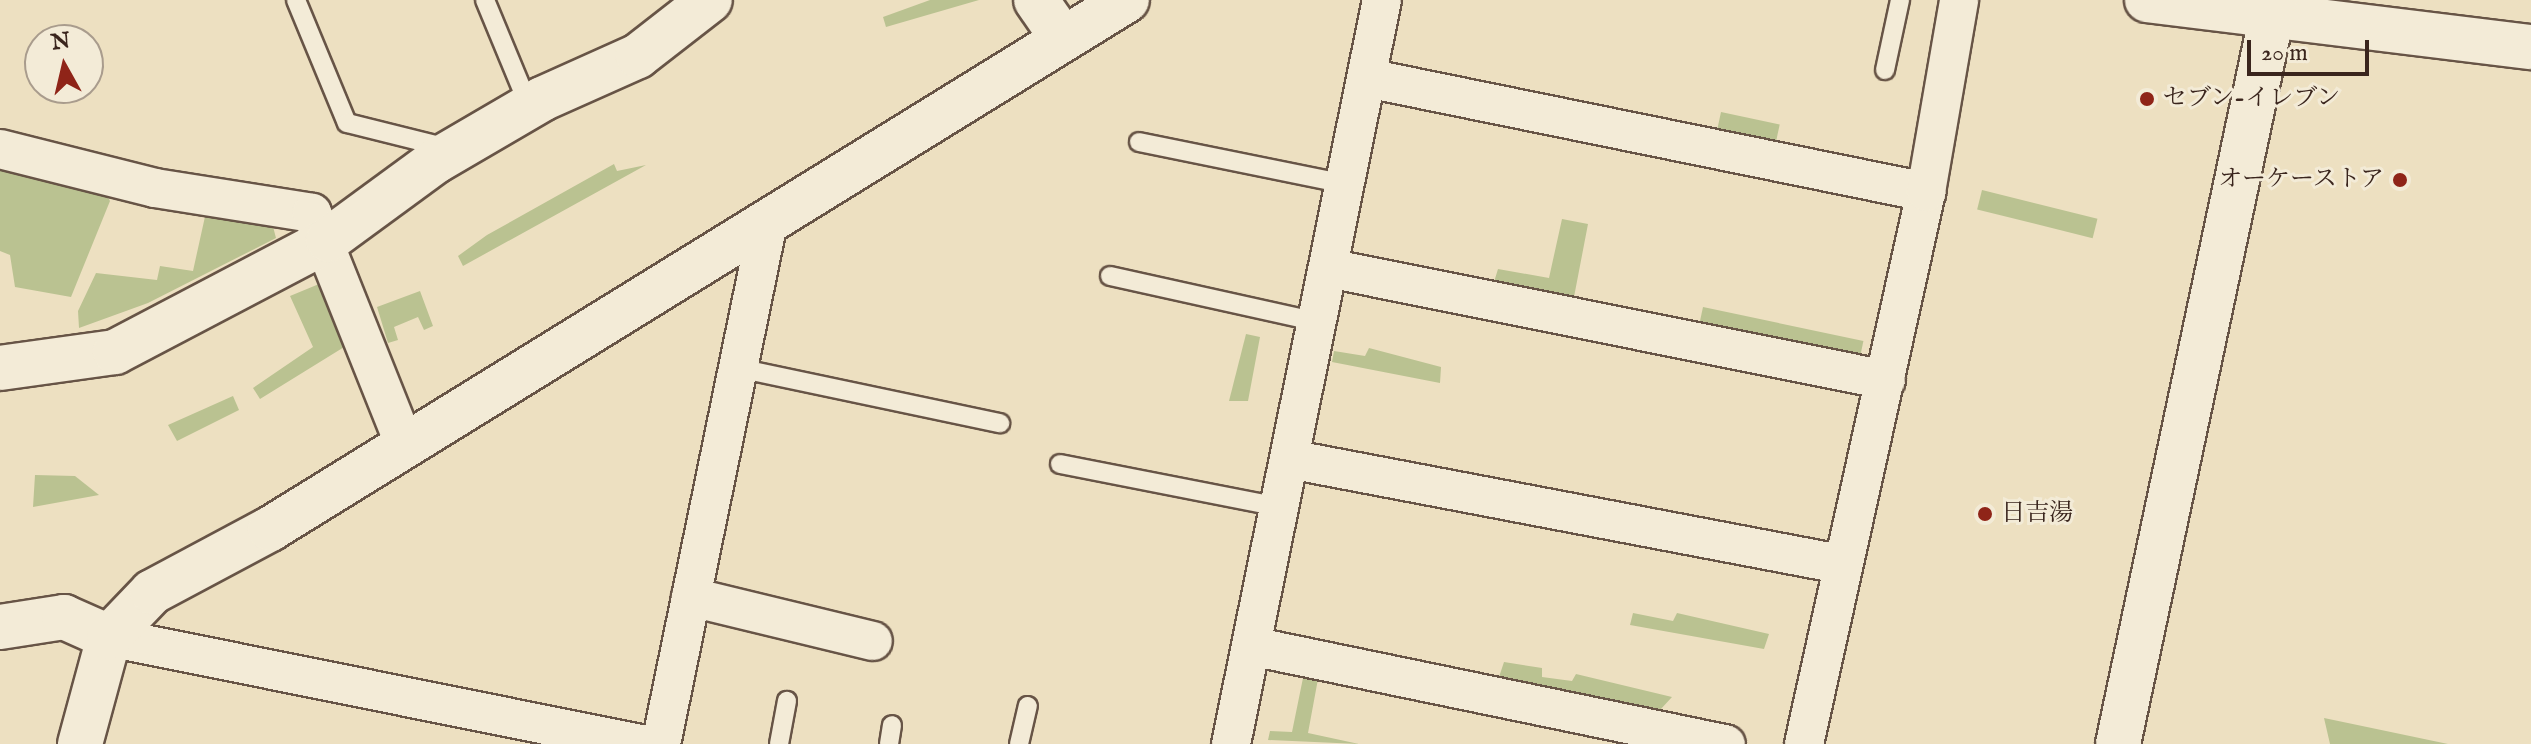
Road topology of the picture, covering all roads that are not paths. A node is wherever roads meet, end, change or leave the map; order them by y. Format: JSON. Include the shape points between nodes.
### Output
{"nodes":[{"id":1,"x":296,"y":0,"type":"edge"},
{"id":2,"x":485,"y":0,"type":"edge"},
{"id":3,"x":710,"y":0,"type":"edge"},
{"id":4,"x":1036,"y":0,"type":"edge"},
{"id":5,"x":1127,"y":0,"type":"edge"},
{"id":6,"x":1382,"y":0,"type":"edge"},
{"id":7,"x":1900,"y":0,"type":"edge"},
{"id":8,"x":1959,"y":0,"type":"edge"},
{"id":9,"x":2147,"y":0,"type":"edge"},
{"id":10,"x":2273,"y":8,"type":"edge"},
{"id":11,"x":1063,"y":39,"type":"junction"},
{"id":12,"x":2531,"y":47,"type":"edge"},
{"id":13,"x":1885,"y":70,"type":"dead end"},
{"id":14,"x":1367,"y":78,"type":"junction"},
{"id":15,"x":529,"y":106,"type":"junction"},
{"id":16,"x":1139,"y":142,"type":"dead end"},
{"id":17,"x":0,"y":149,"type":"edge"},
{"id":18,"x":455,"y":149,"type":"junction"},
{"id":19,"x":1345,"y":184,"type":"junction"},
{"id":20,"x":1926,"y":192,"type":"junction"},
{"id":21,"x":768,"y":222,"type":"junction"},
{"id":22,"x":328,"y":240,"type":"junction"},
{"id":23,"x":1328,"y":268,"type":"junction"},
{"id":24,"x":1110,"y":276,"type":"dead end"},
{"id":25,"x":1317,"y":322,"type":"junction"},
{"id":26,"x":0,"y":368,"type":"edge"},
{"id":27,"x":738,"y":368,"type":"junction"},
{"id":28,"x":1886,"y":380,"type":"junction"},
{"id":29,"x":1000,"y":423,"type":"dead end"},
{"id":30,"x":405,"y":446,"type":"junction"},
{"id":31,"x":1289,"y":459,"type":"junction"},
{"id":32,"x":1060,"y":464,"type":"dead end"},
{"id":33,"x":1279,"y":507,"type":"junction"},
{"id":34,"x":1840,"y":564,"type":"junction"},
{"id":35,"x":691,"y":597,"type":"junction"},
{"id":36,"x":0,"y":627,"type":"edge"},
{"id":37,"x":109,"y":637,"type":"junction"},
{"id":38,"x":873,"y":641,"type":"dead end"},
{"id":39,"x":1251,"y":646,"type":"junction"},
{"id":40,"x":787,"y":701,"type":"dead end"},
{"id":41,"x":1028,"y":706,"type":"dead end"},
{"id":42,"x":892,"y":725,"type":"dead end"},
{"id":43,"x":80,"y":744,"type":"edge"},
{"id":44,"x":640,"y":744,"type":"edge"},
{"id":45,"x":661,"y":744,"type":"edge"},
{"id":46,"x":779,"y":744,"type":"edge"},
{"id":47,"x":889,"y":744,"type":"edge"},
{"id":48,"x":1019,"y":744,"type":"edge"},
{"id":49,"x":1231,"y":744,"type":"edge"},
{"id":50,"x":1726,"y":744,"type":"edge"},
{"id":51,"x":1804,"y":744,"type":"edge"},
{"id":52,"x":2118,"y":744,"type":"edge"}],
"edges":[{"from":1,"to":18,"type":"lane","via":[[347,123]]},
{"from":2,"to":15,"type":"lane"},
{"from":3,"to":15,"type":"street","via":[[638,56]]},
{"from":4,"to":11,"type":"street"},
{"from":5,"to":11,"type":"street"},
{"from":6,"to":14,"type":"street"},
{"from":7,"to":13,"type":"lane"},
{"from":8,"to":20,"type":"street"},
{"from":9,"to":10,"type":"street"},
{"from":10,"to":12,"type":"street"},
{"from":10,"to":52,"type":"street"},
{"from":11,"to":21,"type":"street"},
{"from":14,"to":19,"type":"street"},
{"from":14,"to":20,"type":"street"},
{"from":15,"to":18,"type":"street"},
{"from":16,"to":19,"type":"lane"},
{"from":17,"to":22,"type":"street","via":[[155,188],[312,213]]},
{"from":18,"to":22,"type":"street"},
{"from":19,"to":23,"type":"street"},
{"from":20,"to":28,"type":"street"},
{"from":21,"to":27,"type":"street"},
{"from":21,"to":30,"type":"street"},
{"from":22,"to":26,"type":"street","via":[[115,352]]},
{"from":22,"to":30,"type":"street"},
{"from":23,"to":25,"type":"street"},
{"from":23,"to":28,"type":"street"},
{"from":24,"to":25,"type":"lane"},
{"from":25,"to":31,"type":"street"},
{"from":27,"to":29,"type":"lane"},
{"from":27,"to":35,"type":"street"},
{"from":28,"to":34,"type":"street"},
{"from":30,"to":37,"type":"street","via":[[152,592]]},
{"from":31,"to":33,"type":"street"},
{"from":31,"to":34,"type":"street"},
{"from":32,"to":33,"type":"lane"},
{"from":33,"to":39,"type":"street"},
{"from":34,"to":51,"type":"street"},
{"from":35,"to":38,"type":"street"},
{"from":35,"to":45,"type":"street"},
{"from":36,"to":37,"type":"street","via":[[64,617]]},
{"from":37,"to":43,"type":"street"},
{"from":37,"to":44,"type":"street"},
{"from":39,"to":49,"type":"street"},
{"from":39,"to":50,"type":"street"},
{"from":40,"to":46,"type":"lane"},
{"from":41,"to":48,"type":"lane"},
{"from":42,"to":47,"type":"lane"}]}
